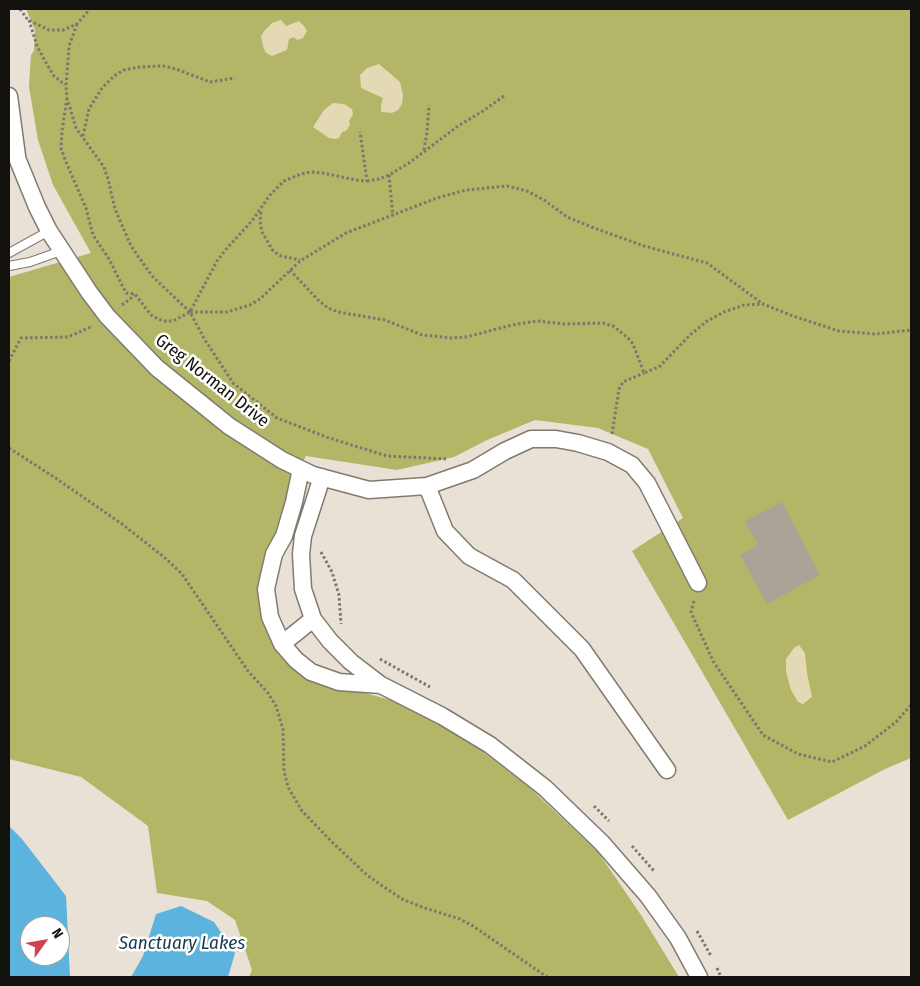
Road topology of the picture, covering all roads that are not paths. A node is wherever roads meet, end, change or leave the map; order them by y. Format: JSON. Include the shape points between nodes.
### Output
{"nodes":[{"id":1,"x":9,"y":96,"type":"edge"},
{"id":2,"x":13,"y":152,"type":"edge"},
{"id":3,"x":49,"y":231,"type":"junction"},
{"id":4,"x":62,"y":251,"type":"junction"},
{"id":5,"x":9,"y":254,"type":"edge"},
{"id":6,"x":9,"y":266,"type":"edge"},
{"id":7,"x":312,"y":474,"type":"junction"},
{"id":8,"x":427,"y":486,"type":"junction"},
{"id":9,"x":698,"y":583,"type":"road end"},
{"id":10,"x":313,"y":619,"type":"junction"},
{"id":11,"x":282,"y":644,"type":"junction"},
{"id":12,"x":381,"y":685,"type":"junction"},
{"id":13,"x":667,"y":770,"type":"dead end"},
{"id":14,"x":699,"y":977,"type":"edge"}],
"edges":[{"from":1,"to":2,"type":"street","name":"Greg Norman Drive"},
{"from":2,"to":3,"type":"street","name":"Greg Norman Drive"},
{"from":3,"to":4,"type":"street","name":"Greg Norman Drive"},
{"from":3,"to":5,"type":"lane"},
{"from":4,"to":6,"type":"lane"},
{"from":4,"to":7,"type":"street","name":"Greg Norman Drive","via":[[107,316],[157,368],[222,420],[282,460]]},
{"from":7,"to":8,"type":"street","name":"Greg Norman Drive","via":[[369,490]]},
{"from":7,"to":10,"type":"street","via":[[301,554],[303,590]]},
{"from":7,"to":11,"type":"street","via":[[294,502],[284,536],[274,554],[266,589],[270,617]]},
{"from":8,"to":9,"type":"street","name":"Greg Norman Drive","via":[[474,470],[531,439],[578,442],[608,452],[632,465],[647,483]]},
{"from":8,"to":13,"type":"street","via":[[445,532],[470,556],[513,580],[582,649]]},
{"from":10,"to":11,"type":"street"},
{"from":10,"to":12,"type":"street","via":[[351,662]]},
{"from":11,"to":12,"type":"street","via":[[311,672],[339,682]]},
{"from":12,"to":14,"type":"street","via":[[442,716],[490,746],[545,788],[602,843],[648,896],[678,938]]}]}
